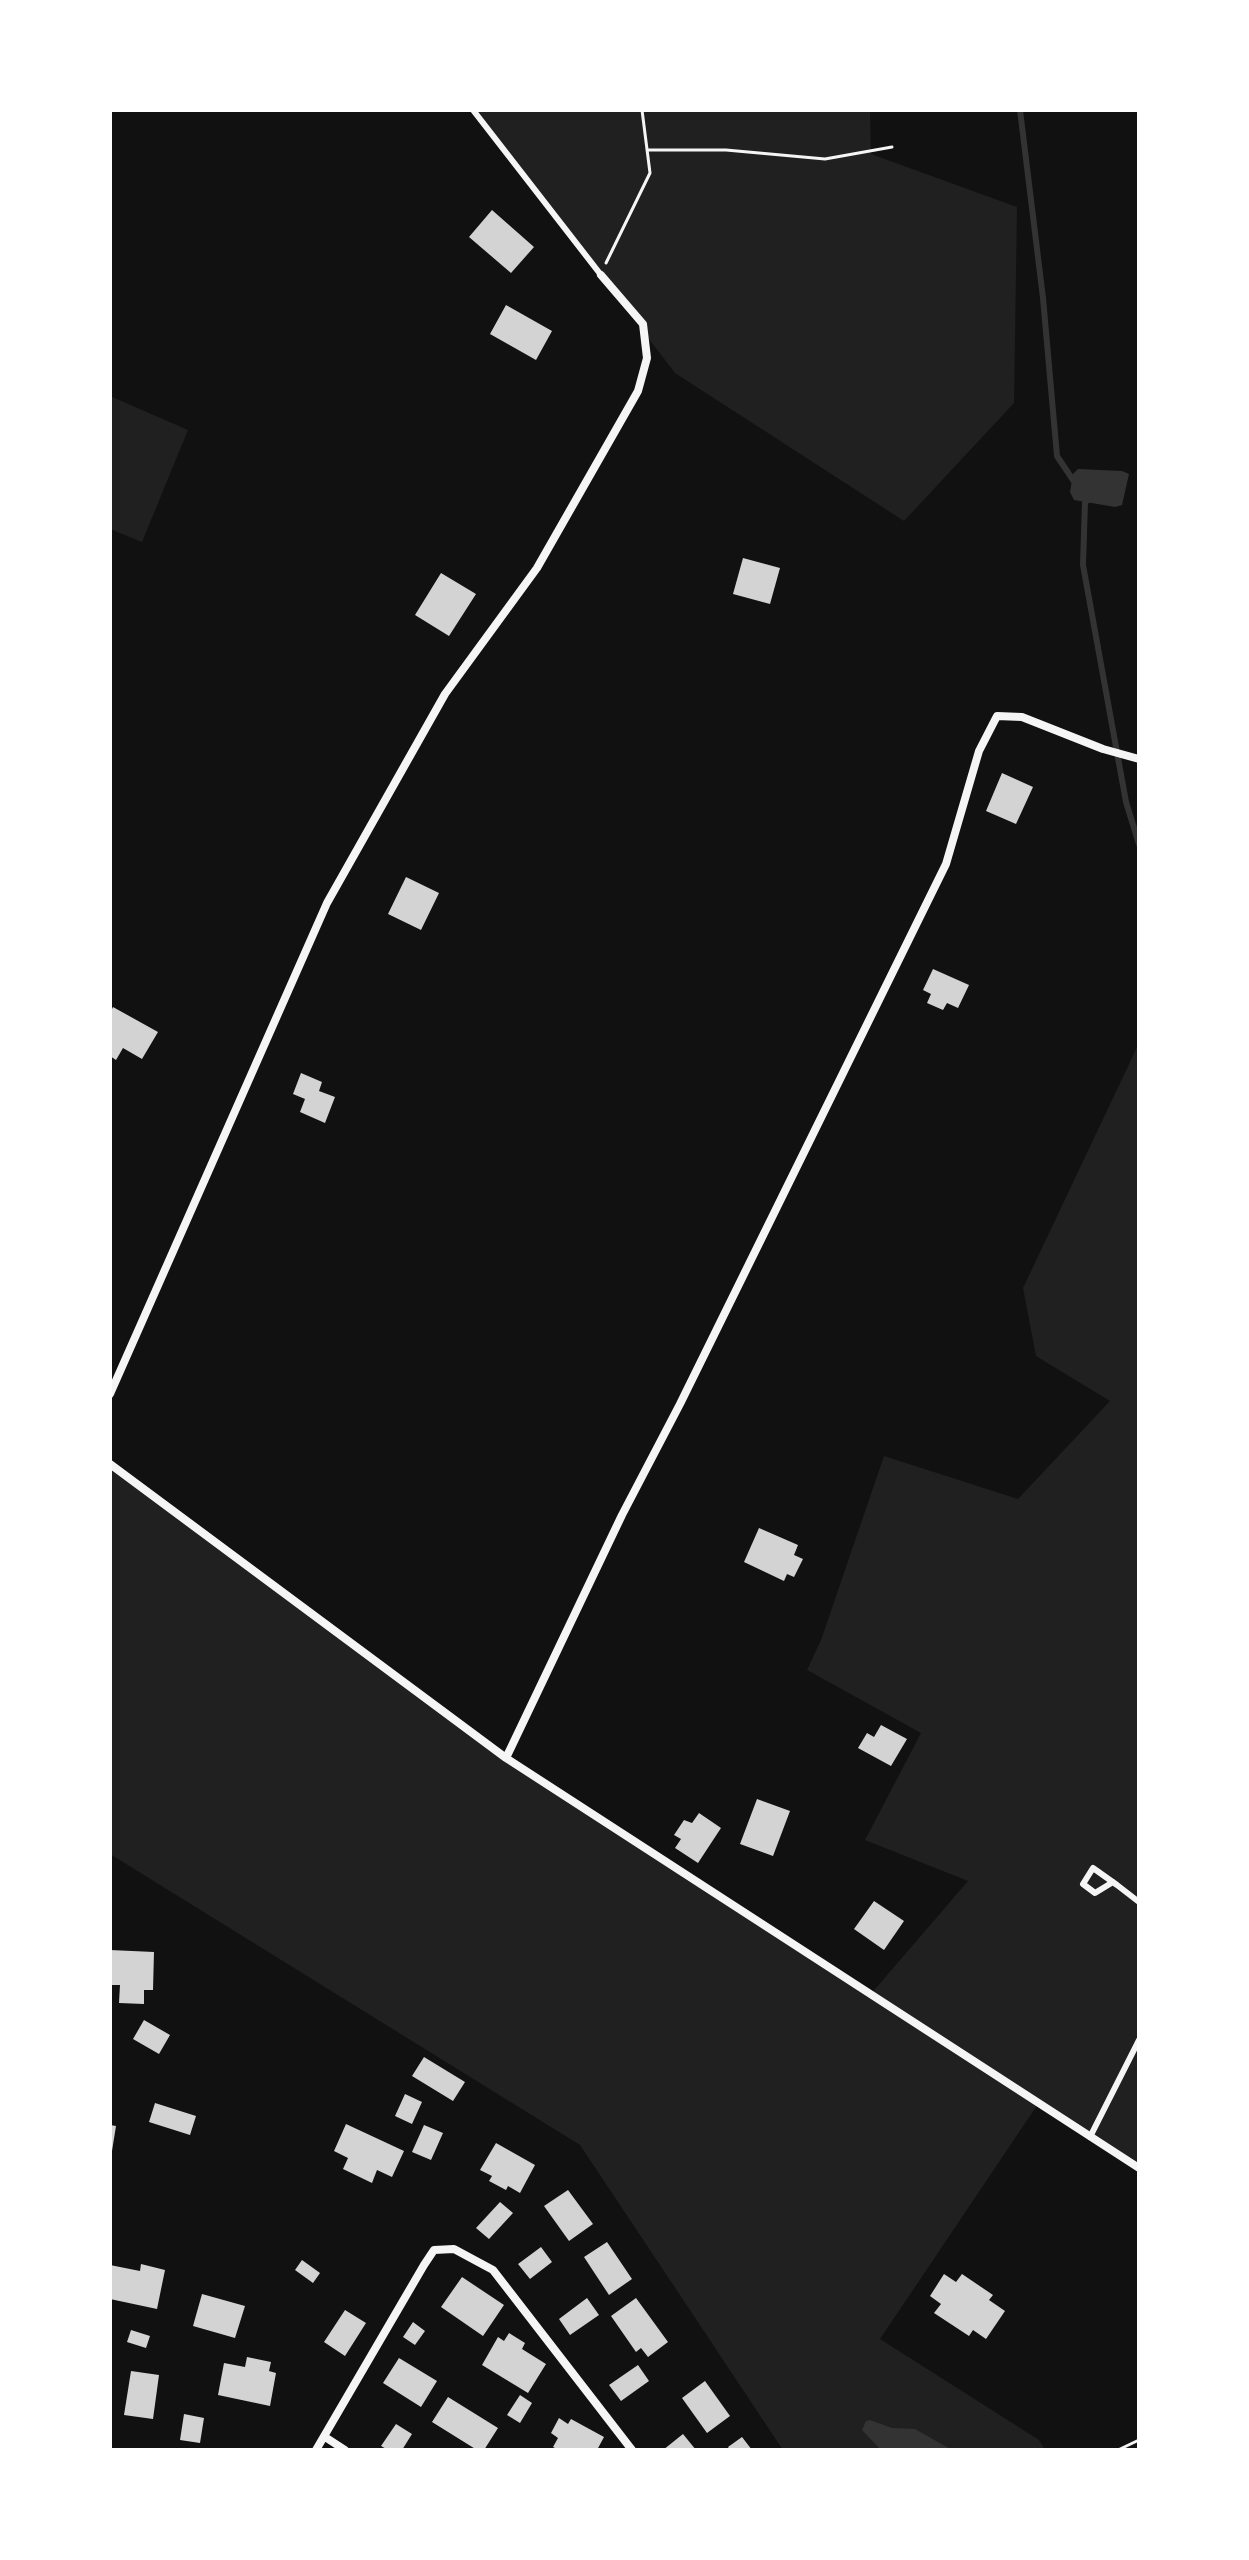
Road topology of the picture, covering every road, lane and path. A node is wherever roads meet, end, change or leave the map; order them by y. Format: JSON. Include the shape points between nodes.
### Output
{"nodes":[{"id":1,"x":473,"y":110,"type":"edge"},
{"id":2,"x":642,"y":110,"type":"edge"},
{"id":3,"x":892,"y":147,"type":"dead end"},
{"id":4,"x":648,"y":150,"type":"junction"},
{"id":5,"x":601,"y":275,"type":"junction"},
{"id":6,"x":1134,"y":757,"type":"edge"},
{"id":7,"x":110,"y":1394,"type":"edge"},
{"id":8,"x":110,"y":1464,"type":"edge"},
{"id":9,"x":506,"y":1758,"type":"junction"},
{"id":10,"x":1113,"y":1882,"type":"junction"},
{"id":11,"x":1139,"y":1902,"type":"edge"},
{"id":12,"x":1139,"y":2040,"type":"edge"},
{"id":13,"x":1090,"y":2137,"type":"junction"},
{"id":14,"x":1139,"y":2168,"type":"edge"},
{"id":15,"x":325,"y":2437,"type":"junction"},
{"id":16,"x":1139,"y":2440,"type":"edge"},
{"id":17,"x":316,"y":2450,"type":"edge"},
{"id":18,"x":345,"y":2450,"type":"edge"},
{"id":19,"x":632,"y":2450,"type":"edge"},
{"id":20,"x":1118,"y":2450,"type":"edge"}],
"edges":[{"from":1,"to":5,"type":"lane"},
{"from":2,"to":4,"type":"path"},
{"from":3,"to":4,"type":"path","via":[[825,159]]},
{"from":4,"to":5,"type":"path","via":[[650,173]]},
{"from":5,"to":7,"type":"street","via":[[643,324],[647,358],[638,391],[537,568],[445,694],[327,903]]},
{"from":6,"to":9,"type":"street","via":[[1022,717],[997,716],[979,751],[946,864]]},
{"from":8,"to":9,"type":"street"},
{"from":9,"to":13,"type":"street"},
{"from":10,"to":10,"type":"lane","via":[[1093,1868],[1083,1884],[1095,1893]]},
{"from":10,"to":11,"type":"lane"},
{"from":12,"to":13,"type":"lane"},
{"from":13,"to":14,"type":"street"},
{"from":15,"to":17,"type":"street"},
{"from":15,"to":18,"type":"street"},
{"from":15,"to":19,"type":"street","via":[[434,2250],[454,2249],[493,2270]]},
{"from":16,"to":20,"type":"path"}]}
